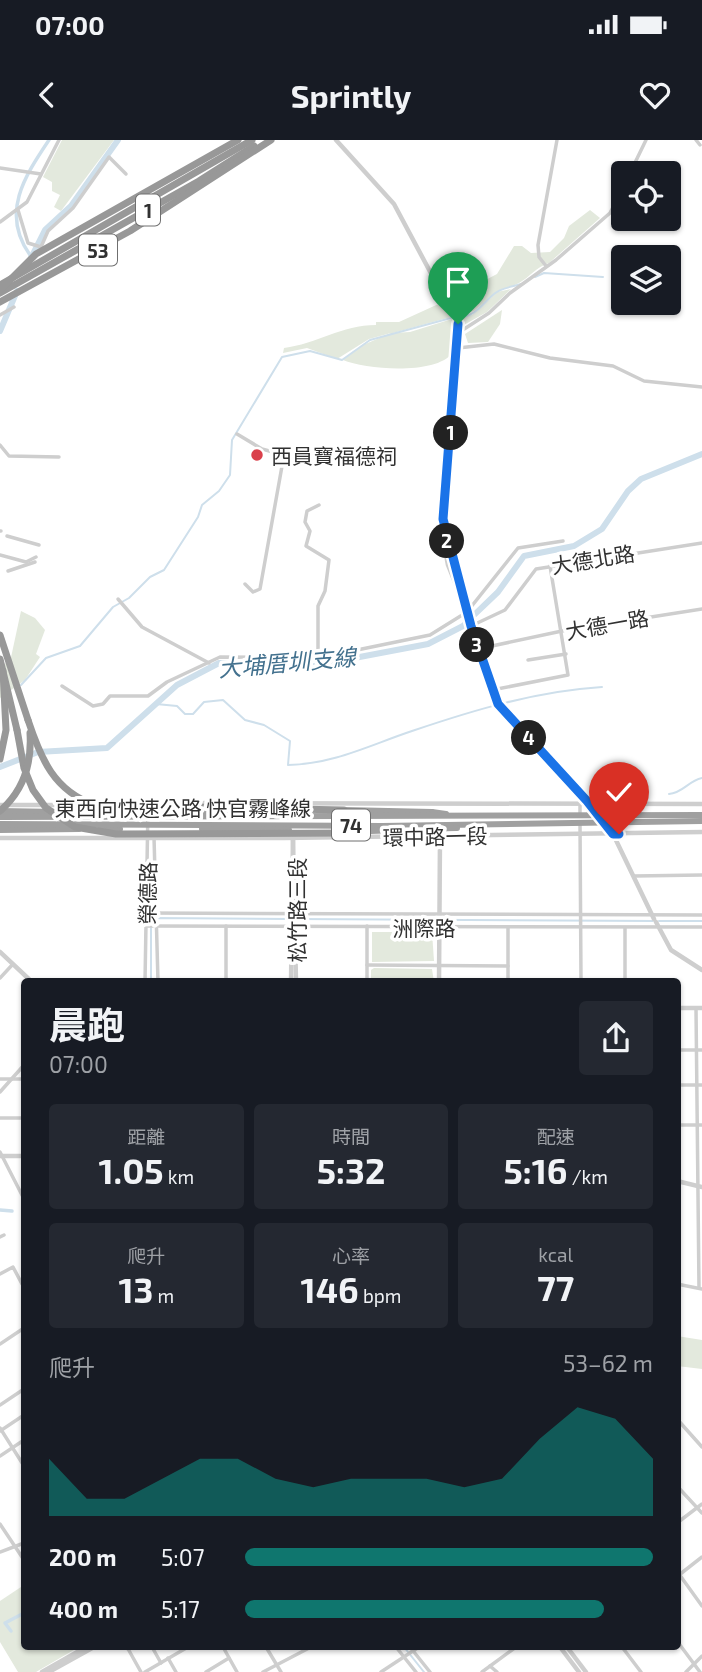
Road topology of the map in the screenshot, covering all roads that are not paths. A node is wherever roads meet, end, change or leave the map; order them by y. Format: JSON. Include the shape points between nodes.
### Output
{"nodes":[{"id":1,"x":59,"y":140,"type":"edge"},
{"id":2,"x":239,"y":140,"type":"edge"},
{"id":3,"x":253,"y":140,"type":"edge"},
{"id":4,"x":264,"y":140,"type":"edge"},
{"id":5,"x":271,"y":140,"type":"edge"},
{"id":6,"x":336,"y":140,"type":"edge"},
{"id":7,"x":557,"y":140,"type":"edge"},
{"id":8,"x":646,"y":140,"type":"edge"},
{"id":9,"x":696,"y":140,"type":"edge"},
{"id":10,"x":700,"y":145,"type":"dead end"},
{"id":11,"x":636,"y":161,"type":"edge"},
{"id":12,"x":0,"y":169,"type":"edge"},
{"id":13,"x":41,"y":174,"type":"junction"},
{"id":14,"x":126,"y":174,"type":"dead end"},
{"id":15,"x":17,"y":210,"type":"junction"},
{"id":16,"x":611,"y":211,"type":"edge"},
{"id":17,"x":0,"y":220,"type":"edge"},
{"id":18,"x":546,"y":266,"type":"junction"},
{"id":19,"x":31,"y":281,"type":"junction"},
{"id":20,"x":0,"y":285,"type":"edge"},
{"id":21,"x":18,"y":291,"type":"junction"},
{"id":22,"x":0,"y":292,"type":"edge"},
{"id":23,"x":0,"y":305,"type":"edge"},
{"id":24,"x":15,"y":307,"type":"dead end"},
{"id":25,"x":0,"y":315,"type":"edge"},
{"id":26,"x":458,"y":333,"type":"junction"},
{"id":27,"x":458,"y":348,"type":"junction"},
{"id":28,"x":702,"y":387,"type":"edge"},
{"id":29,"x":237,"y":434,"type":"dead end"},
{"id":30,"x":0,"y":445,"type":"edge"},
{"id":31,"x":59,"y":457,"type":"dead end"},
{"id":32,"x":319,"y":505,"type":"dead end"},
{"id":33,"x":443,"y":519,"type":"junction"},
{"id":34,"x":7,"y":536,"type":"dead end"},
{"id":35,"x":563,"y":541,"type":"dead end"},
{"id":36,"x":702,"y":543,"type":"edge"},
{"id":37,"x":39,"y":545,"type":"dead end"},
{"id":38,"x":0,"y":555,"type":"edge"},
{"id":39,"x":550,"y":566,"type":"junction"},
{"id":40,"x":8,"y":571,"type":"dead end"},
{"id":41,"x":245,"y":584,"type":"dead end"},
{"id":42,"x":118,"y":599,"type":"dead end"},
{"id":43,"x":702,"y":609,"type":"edge"},
{"id":44,"x":467,"y":611,"type":"junction"},
{"id":45,"x":471,"y":626,"type":"junction"},
{"id":46,"x":562,"y":631,"type":"junction"},
{"id":47,"x":0,"y":635,"type":"edge"},
{"id":48,"x":478,"y":649,"type":"junction"},
{"id":49,"x":565,"y":654,"type":"junction"},
{"id":50,"x":318,"y":658,"type":"junction"},
{"id":51,"x":0,"y":659,"type":"edge"},
{"id":52,"x":528,"y":660,"type":"dead end"},
{"id":53,"x":211,"y":664,"type":"junction"},
{"id":54,"x":3,"y":671,"type":"junction"},
{"id":55,"x":62,"y":687,"type":"dead end"},
{"id":56,"x":492,"y":690,"type":"junction"},
{"id":57,"x":28,"y":720,"type":"junction"},
{"id":58,"x":0,"y":759,"type":"edge"},
{"id":59,"x":580,"y":793,"type":"junction"},
{"id":60,"x":293,"y":803,"type":"junction"},
{"id":61,"x":151,"y":804,"type":"junction"},
{"id":62,"x":440,"y":804,"type":"junction"},
{"id":63,"x":580,"y":804,"type":"junction"},
{"id":64,"x":590,"y":804,"type":"junction"},
{"id":65,"x":702,"y":804,"type":"edge"},
{"id":66,"x":0,"y":806,"type":"edge"},
{"id":67,"x":344,"y":810,"type":"junction"},
{"id":68,"x":0,"y":811,"type":"edge"},
{"id":69,"x":0,"y":817,"type":"edge"},
{"id":70,"x":702,"y":819,"type":"edge"},
{"id":71,"x":489,"y":821,"type":"junction"},
{"id":72,"x":0,"y":827,"type":"edge"},
{"id":73,"x":699,"y":832,"type":"edge"},
{"id":74,"x":347,"y":833,"type":"junction"},
{"id":75,"x":580,"y":834,"type":"junction"},
{"id":76,"x":613,"y":834,"type":"junction"},
{"id":77,"x":440,"y":835,"type":"junction"},
{"id":78,"x":0,"y":838,"type":"edge"},
{"id":79,"x":151,"y":838,"type":"junction"},
{"id":80,"x":293,"y":838,"type":"junction"},
{"id":81,"x":702,"y":875,"type":"edge"},
{"id":82,"x":634,"y":876,"type":"junction"},
{"id":83,"x":146,"y":913,"type":"junction"},
{"id":84,"x":293,"y":914,"type":"junction"},
{"id":85,"x":702,"y":915,"type":"edge"},
{"id":86,"x":157,"y":916,"type":"junction"},
{"id":87,"x":440,"y":921,"type":"junction"},
{"id":88,"x":655,"y":921,"type":"junction"},
{"id":89,"x":581,"y":922,"type":"junction"},
{"id":90,"x":151,"y":926,"type":"junction"},
{"id":91,"x":226,"y":926,"type":"junction"},
{"id":92,"x":367,"y":926,"type":"junction"},
{"id":93,"x":293,"y":927,"type":"junction"},
{"id":94,"x":625,"y":927,"type":"junction"},
{"id":95,"x":702,"y":927,"type":"edge"},
{"id":96,"x":508,"y":928,"type":"junction"},
{"id":97,"x":0,"y":952,"type":"edge"},
{"id":98,"x":13,"y":964,"type":"junction"},
{"id":99,"x":367,"y":965,"type":"junction"},
{"id":100,"x":439,"y":966,"type":"junction"},
{"id":101,"x":508,"y":966,"type":"junction"},
{"id":102,"x":702,"y":970,"type":"edge"},
{"id":103,"x":0,"y":978,"type":"edge"},
{"id":104,"x":28,"y":978,"type":"edge"},
{"id":105,"x":145,"y":978,"type":"edge"},
{"id":106,"x":158,"y":978,"type":"edge"},
{"id":107,"x":226,"y":978,"type":"edge"},
{"id":108,"x":294,"y":978,"type":"edge"},
{"id":109,"x":368,"y":978,"type":"edge"},
{"id":110,"x":439,"y":978,"type":"edge"},
{"id":111,"x":508,"y":978,"type":"edge"},
{"id":112,"x":581,"y":978,"type":"edge"},
{"id":113,"x":625,"y":978,"type":"edge"},
{"id":114,"x":681,"y":1008,"type":"edge"},
{"id":115,"x":699,"y":1008,"type":"edge"},
{"id":116,"x":681,"y":1050,"type":"edge"},
{"id":117,"x":699,"y":1050,"type":"edge"},
{"id":118,"x":21,"y":1068,"type":"edge"},
{"id":119,"x":0,"y":1079,"type":"edge"},
{"id":120,"x":12,"y":1079,"type":"junction"},
{"id":121,"x":21,"y":1079,"type":"edge"},
{"id":122,"x":681,"y":1085,"type":"edge"},
{"id":123,"x":700,"y":1085,"type":"edge"},
{"id":124,"x":0,"y":1092,"type":"edge"},
{"id":125,"x":0,"y":1118,"type":"edge"},
{"id":126,"x":21,"y":1118,"type":"edge"},
{"id":127,"x":681,"y":1125,"type":"edge"},
{"id":128,"x":700,"y":1125,"type":"edge"},
{"id":129,"x":1,"y":1155,"type":"edge"},
{"id":130,"x":21,"y":1156,"type":"edge"},
{"id":131,"x":681,"y":1182,"type":"edge"},
{"id":132,"x":700,"y":1186,"type":"edge"},
{"id":133,"x":21,"y":1193,"type":"edge"},
{"id":134,"x":700,"y":1230,"type":"edge"},
{"id":135,"x":0,"y":1274,"type":"edge"},
{"id":136,"x":21,"y":1282,"type":"edge"},
{"id":137,"x":681,"y":1285,"type":"edge"},
{"id":138,"x":700,"y":1288,"type":"edge"},
{"id":139,"x":21,"y":1330,"type":"edge"},
{"id":140,"x":0,"y":1344,"type":"edge"},
{"id":141,"x":21,"y":1391,"type":"edge"},
{"id":142,"x":0,"y":1405,"type":"edge"},
{"id":143,"x":21,"y":1417,"type":"edge"},
{"id":144,"x":681,"y":1423,"type":"edge"},
{"id":145,"x":1,"y":1430,"type":"edge"},
{"id":146,"x":21,"y":1442,"type":"edge"},
{"id":147,"x":13,"y":1447,"type":"junction"},
{"id":148,"x":702,"y":1447,"type":"edge"},
{"id":149,"x":0,"y":1456,"type":"edge"},
{"id":150,"x":21,"y":1461,"type":"edge"},
{"id":151,"x":681,"y":1491,"type":"edge"},
{"id":152,"x":702,"y":1504,"type":"edge"},
{"id":153,"x":696,"y":1508,"type":"junction"},
{"id":154,"x":702,"y":1513,"type":"edge"},
{"id":155,"x":681,"y":1520,"type":"edge"},
{"id":156,"x":0,"y":1524,"type":"edge"},
{"id":157,"x":21,"y":1544,"type":"edge"},
{"id":158,"x":15,"y":1545,"type":"junction"},
{"id":159,"x":0,"y":1552,"type":"edge"},
{"id":160,"x":21,"y":1555,"type":"edge"},
{"id":161,"x":702,"y":1557,"type":"edge"},
{"id":162,"x":681,"y":1573,"type":"edge"},
{"id":163,"x":681,"y":1579,"type":"edge"},
{"id":164,"x":702,"y":1606,"type":"edge"},
{"id":165,"x":681,"y":1646,"type":"edge"},
{"id":166,"x":81,"y":1650,"type":"edge"},
{"id":167,"x":89,"y":1650,"type":"edge"},
{"id":168,"x":128,"y":1650,"type":"edge"},
{"id":169,"x":154,"y":1650,"type":"edge"},
{"id":170,"x":183,"y":1650,"type":"edge"},
{"id":171,"x":225,"y":1650,"type":"edge"},
{"id":172,"x":268,"y":1650,"type":"edge"},
{"id":173,"x":305,"y":1650,"type":"edge"},
{"id":174,"x":398,"y":1650,"type":"edge"},
{"id":175,"x":410,"y":1650,"type":"edge"},
{"id":176,"x":412,"y":1650,"type":"edge"},
{"id":177,"x":512,"y":1650,"type":"edge"},
{"id":178,"x":562,"y":1650,"type":"edge"},
{"id":179,"x":569,"y":1650,"type":"edge"},
{"id":180,"x":624,"y":1650,"type":"edge"},
{"id":181,"x":702,"y":1656,"type":"edge"},
{"id":182,"x":403,"y":1657,"type":"junction"},
{"id":183,"x":168,"y":1658,"type":"junction"},
{"id":184,"x":229,"y":1658,"type":"junction"},
{"id":185,"x":161,"y":1663,"type":"junction"},
{"id":186,"x":276,"y":1664,"type":"junction"},
{"id":187,"x":695,"y":1664,"type":"junction"},
{"id":188,"x":490,"y":1666,"type":"junction"},
{"id":189,"x":42,"y":1672,"type":"edge"},
{"id":190,"x":49,"y":1672,"type":"edge"},
{"id":191,"x":143,"y":1672,"type":"edge"},
{"id":192,"x":176,"y":1672,"type":"edge"},
{"id":193,"x":206,"y":1672,"type":"edge"},
{"id":194,"x":237,"y":1672,"type":"edge"},
{"id":195,"x":263,"y":1672,"type":"edge"},
{"id":196,"x":281,"y":1672,"type":"edge"},
{"id":197,"x":381,"y":1672,"type":"edge"},
{"id":198,"x":416,"y":1672,"type":"edge"},
{"id":199,"x":429,"y":1672,"type":"edge"},
{"id":200,"x":482,"y":1672,"type":"edge"},
{"id":201,"x":497,"y":1672,"type":"edge"},
{"id":202,"x":579,"y":1672,"type":"edge"},
{"id":203,"x":586,"y":1672,"type":"edge"},
{"id":204,"x":641,"y":1672,"type":"edge"},
{"id":205,"x":686,"y":1672,"type":"edge"},
{"id":206,"x":701,"y":1672,"type":"edge"}],
"edges":[{"from":1,"to":13,"type":"street"},
{"from":2,"to":22,"type":"highway","bridge":true,"via":[[36,254]]},
{"from":3,"to":20,"type":"highway","number":"1","bridge":true},
{"from":4,"to":19,"type":"highway","number":"1"},
{"from":5,"to":19,"type":"highway","number":"53","via":[[130,231]]},
{"from":6,"to":26,"type":"street","via":[[394,204],[455,316]]},
{"from":7,"to":18,"type":"street","via":[[538,245]]},
{"from":8,"to":11,"type":"street"},
{"from":9,"to":10,"type":"street"},
{"from":12,"to":13,"type":"street"},
{"from":13,"to":15,"type":"street","via":[[27,202]]},
{"from":14,"to":15,"type":"street","via":[[109,157],[77,203],[38,246],[27,241]]},
{"from":15,"to":17,"type":"street"},
{"from":16,"to":18,"type":"street"},
{"from":18,"to":26,"type":"street"},
{"from":19,"to":21,"type":"highway","number":"1"},
{"from":21,"to":22,"type":"highway","number":"1"},
{"from":21,"to":23,"type":"highway"},
{"from":24,"to":25,"type":"street"},
{"from":26,"to":27,"type":"street"},
{"from":27,"to":28,"type":"street","via":[[494,344],[612,366],[644,381]]},
{"from":27,"to":33,"type":"street"},
{"from":29,"to":41,"type":"street","via":[[284,455],[260,589],[253,592]]},
{"from":30,"to":31,"type":"street","via":[[9,456]]},
{"from":32,"to":50,"type":"street","via":[[307,511],[305,519],[310,531],[306,546],[329,561],[318,606]]},
{"from":33,"to":44,"type":"street"},
{"from":33,"to":44,"type":"street","via":[[447,565]]},
{"from":34,"to":37,"type":"street"},
{"from":35,"to":44,"type":"street","via":[[518,548]]},
{"from":36,"to":39,"type":"street","name":"大德北路"},
{"from":38,"to":40,"type":"street","via":[[26,562],[35,559]]},
{"from":39,"to":45,"type":"street","name":"大德北路","via":[[532,571],[505,610]]},
{"from":39,"to":46,"type":"street"},
{"from":42,"to":53,"type":"street","via":[[142,627]]},
{"from":43,"to":46,"type":"street","name":"大德一路"},
{"from":44,"to":45,"type":"street"},
{"from":44,"to":50,"type":"street","via":[[430,635]]},
{"from":45,"to":48,"type":"street"},
{"from":46,"to":48,"type":"street","name":"大德一路"},
{"from":46,"to":49,"type":"street"},
{"from":47,"to":57,"type":"highway"},
{"from":48,"to":56,"type":"street"},
{"from":49,"to":52,"type":"street"},
{"from":49,"to":56,"type":"street","via":[[568,676]]},
{"from":50,"to":53,"type":"street","via":[[220,657]]},
{"from":51,"to":54,"type":"highway"},
{"from":53,"to":55,"type":"street","via":[[167,682],[148,696],[110,696],[93,706]]},
{"from":54,"to":58,"type":"highway","via":[[6,730]]},
{"from":54,"to":74,"type":"highway","bridge":true,"via":[[29,781],[46,808],[75,827],[116,834]]},
{"from":56,"to":59,"type":"street","via":[[499,705]]},
{"from":57,"to":67,"type":"highway","bridge":true,"via":[[42,760],[55,780],[95,805]]},
{"from":57,"to":68,"type":"highway","bridge":true,"via":[[28,767],[17,791]]},
{"from":59,"to":63,"type":"street"},
{"from":59,"to":64,"type":"street"},
{"from":60,"to":61,"type":"street","name":"環中路一段"},
{"from":60,"to":62,"type":"street","name":"環中路一段"},
{"from":60,"to":80,"type":"street","name":"松竹路三段"},
{"from":61,"to":66,"type":"street","name":"環中路一段"},
{"from":61,"to":79,"type":"street","name":"榮德路"},
{"from":62,"to":63,"type":"street","name":"環中路一段"},
{"from":62,"to":77,"type":"street"},
{"from":63,"to":64,"type":"street","name":"環中路一段"},
{"from":63,"to":75,"type":"street"},
{"from":64,"to":65,"type":"street","name":"環中路一段"},
{"from":64,"to":76,"type":"street"},
{"from":67,"to":68,"type":"highway","number":"74","bridge":true},
{"from":67,"to":71,"type":"highway","number":"74","bridge":true},
{"from":69,"to":71,"type":"highway","name":"東西向快速公路 快官霧峰線","number":"74","bridge":true},
{"from":70,"to":71,"type":"highway","name":"東西向快速公路 快官霧峰線","number":"74","bridge":true,"via":[[674,823]]},
{"from":70,"to":71,"type":"highway","name":"東西向快速公路 快官霧峰線","number":"74","bridge":true,"via":[[690,815]]},
{"from":70,"to":73,"type":"street"},
{"from":71,"to":72,"type":"highway","name":"東西向快速公路 快官霧峰線","number":"74","bridge":true},
{"from":71,"to":74,"type":"highway","number":"74","bridge":true,"via":[[430,831]]},
{"from":72,"to":74,"type":"highway","number":"74","bridge":true},
{"from":73,"to":76,"type":"street","name":"環中路一段"},
{"from":75,"to":76,"type":"street","name":"環中路一段"},
{"from":75,"to":77,"type":"street","name":"環中路一段"},
{"from":75,"to":89,"type":"street"},
{"from":76,"to":82,"type":"street"},
{"from":77,"to":80,"type":"street","name":"環中路一段"},
{"from":77,"to":87,"type":"street"},
{"from":78,"to":79,"type":"street","name":"環中路一段"},
{"from":79,"to":80,"type":"street","name":"環中路一段"},
{"from":79,"to":83,"type":"street","name":"榮德路"},
{"from":79,"to":86,"type":"street","name":"榮德路"},
{"from":80,"to":84,"type":"street","name":"松竹路三段"},
{"from":81,"to":82,"type":"street"},
{"from":82,"to":88,"type":"street"},
{"from":83,"to":86,"type":"street","name":"洲際路"},
{"from":83,"to":90,"type":"street","name":"榮德路"},
{"from":84,"to":86,"type":"street","name":"洲際路"},
{"from":84,"to":87,"type":"street","name":"洲際路"},
{"from":84,"to":93,"type":"street","name":"松竹路三段"},
{"from":85,"to":88,"type":"street","name":"洲際路"},
{"from":86,"to":90,"type":"street","name":"榮德路"},
{"from":87,"to":89,"type":"street","name":"洲際路"},
{"from":87,"to":92,"type":"street","name":"洲際路"},
{"from":87,"to":96,"type":"street","name":"洲際路"},
{"from":87,"to":100,"type":"street"},
{"from":88,"to":89,"type":"street","name":"洲際路"},
{"from":88,"to":94,"type":"street","name":"洲際路"},
{"from":88,"to":95,"type":"street","name":"洲際路"},
{"from":88,"to":102,"type":"street","via":[[671,950]]},
{"from":89,"to":94,"type":"street","name":"洲際路"},
{"from":89,"to":96,"type":"street","name":"洲際路"},
{"from":89,"to":112,"type":"street"},
{"from":90,"to":91,"type":"street","name":"洲際路"},
{"from":90,"to":105,"type":"street","name":"榮德路"},
{"from":90,"to":106,"type":"street","name":"榮德路"},
{"from":91,"to":93,"type":"street","name":"洲際路"},
{"from":91,"to":107,"type":"street"},
{"from":92,"to":93,"type":"street","name":"洲際路"},
{"from":92,"to":99,"type":"street"},
{"from":93,"to":108,"type":"street","name":"松竹路三段"},
{"from":94,"to":113,"type":"street"},
{"from":96,"to":101,"type":"street"},
{"from":97,"to":98,"type":"street"},
{"from":98,"to":103,"type":"street"},
{"from":98,"to":104,"type":"street"},
{"from":99,"to":100,"type":"street"},
{"from":99,"to":109,"type":"street"},
{"from":100,"to":101,"type":"street"},
{"from":100,"to":110,"type":"street"},
{"from":101,"to":111,"type":"street"},
{"from":114,"to":115,"type":"street"},
{"from":115,"to":117,"type":"street"},
{"from":116,"to":117,"type":"street"},
{"from":117,"to":123,"type":"street"},
{"from":118,"to":120,"type":"street"},
{"from":119,"to":120,"type":"street"},
{"from":120,"to":121,"type":"street"},
{"from":120,"to":124,"type":"street"},
{"from":122,"to":123,"type":"street"},
{"from":123,"to":128,"type":"street"},
{"from":125,"to":126,"type":"street"},
{"from":127,"to":128,"type":"street"},
{"from":128,"to":132,"type":"street"},
{"from":129,"to":130,"type":"street"},
{"from":129,"to":133,"type":"street"},
{"from":131,"to":132,"type":"street"},
{"from":132,"to":134,"type":"street"},
{"from":134,"to":138,"type":"street"},
{"from":135,"to":136,"type":"street","via":[[13,1267]]},
{"from":137,"to":138,"type":"street"},
{"from":139,"to":140,"type":"street"},
{"from":141,"to":142,"type":"street"},
{"from":143,"to":145,"type":"street"},
{"from":144,"to":148,"type":"street"},
{"from":145,"to":147,"type":"street"},
{"from":146,"to":147,"type":"street"},
{"from":147,"to":149,"type":"street"},
{"from":147,"to":150,"type":"street"},
{"from":151,"to":153,"type":"street"},
{"from":152,"to":153,"type":"street"},
{"from":153,"to":154,"type":"street"},
{"from":153,"to":155,"type":"street"},
{"from":156,"to":158,"type":"street"},
{"from":157,"to":158,"type":"street"},
{"from":158,"to":159,"type":"street"},
{"from":158,"to":160,"type":"street"},
{"from":161,"to":162,"type":"street"},
{"from":163,"to":164,"type":"street"},
{"from":165,"to":187,"type":"street"},
{"from":166,"to":189,"type":"street"},
{"from":167,"to":190,"type":"street"},
{"from":168,"to":191,"type":"street"},
{"from":169,"to":185,"type":"street"},
{"from":170,"to":183,"type":"street"},
{"from":171,"to":184,"type":"street"},
{"from":172,"to":186,"type":"street"},
{"from":173,"to":186,"type":"street"},
{"from":174,"to":182,"type":"street"},
{"from":175,"to":182,"type":"street"},
{"from":176,"to":199,"type":"street"},
{"from":177,"to":188,"type":"street"},
{"from":178,"to":202,"type":"street"},
{"from":179,"to":203,"type":"street"},
{"from":180,"to":204,"type":"street"},
{"from":181,"to":187,"type":"street"},
{"from":182,"to":197,"type":"street"},
{"from":182,"to":198,"type":"street"},
{"from":183,"to":185,"type":"street"},
{"from":183,"to":192,"type":"street"},
{"from":184,"to":193,"type":"street"},
{"from":184,"to":194,"type":"street"},
{"from":185,"to":191,"type":"street"},
{"from":186,"to":195,"type":"street"},
{"from":186,"to":196,"type":"street"},
{"from":187,"to":205,"type":"street"},
{"from":187,"to":206,"type":"street"},
{"from":188,"to":200,"type":"street"},
{"from":188,"to":201,"type":"street"}]}
